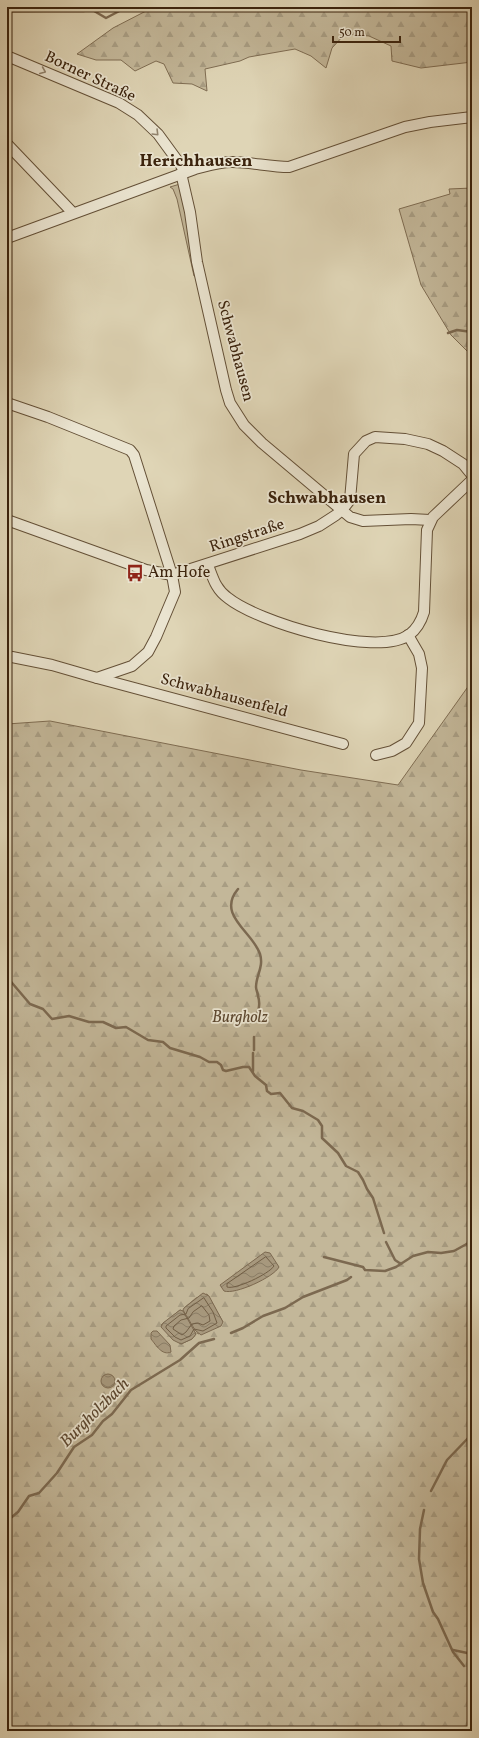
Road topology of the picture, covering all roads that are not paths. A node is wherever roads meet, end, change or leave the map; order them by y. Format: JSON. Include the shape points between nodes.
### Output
{"nodes":[{"id":1,"x":7,"y":56,"type":"edge"},
{"id":2,"x":472,"y":117,"type":"edge"},
{"id":3,"x":7,"y":144,"type":"edge"},
{"id":4,"x":183,"y":172,"type":"junction"},
{"id":5,"x":73,"y":213,"type":"junction"},
{"id":6,"x":7,"y":238,"type":"edge"},
{"id":7,"x":7,"y":403,"type":"edge"},
{"id":8,"x":472,"y":475,"type":"edge"},
{"id":9,"x":472,"y":480,"type":"edge"},
{"id":10,"x":342,"y":510,"type":"junction"},
{"id":11,"x":7,"y":520,"type":"edge"},
{"id":12,"x":430,"y":520,"type":"junction"},
{"id":13,"x":208,"y":565,"type":"junction"},
{"id":14,"x":172,"y":575,"type":"junction"},
{"id":15,"x":408,"y":635,"type":"junction"},
{"id":16,"x":7,"y":656,"type":"edge"},
{"id":17,"x":97,"y":678,"type":"junction"},
{"id":18,"x":343,"y":744,"type":"dead end"},
{"id":19,"x":376,"y":755,"type":"dead end"}],
"edges":[{"from":1,"to":4,"type":"street","name":"Borner Straße","one_way":true,"via":[[138,115],[158,134]]},
{"from":2,"to":4,"type":"street","via":[[405,127],[289,167],[223,162]]},
{"from":3,"to":5,"type":"street"},
{"from":4,"to":5,"type":"street"},
{"from":4,"to":10,"type":"street","name":"Schwabhausen","via":[[197,262],[230,403],[244,425],[262,443]]},
{"from":5,"to":6,"type":"street"},
{"from":7,"to":14,"type":"street","via":[[130,450],[134,455]]},
{"from":8,"to":10,"type":"street","name":"Ringstraße","via":[[463,464],[428,444],[375,437],[366,441],[354,454],[350,500]]},
{"from":9,"to":12,"type":"street"},
{"from":10,"to":12,"type":"street","name":"Schwabhausen","via":[[350,518],[364,521]]},
{"from":10,"to":13,"type":"street","name":"Ringstraße","via":[[319,526],[300,534]]},
{"from":11,"to":14,"type":"street","name":"Ringstraße","via":[[146,570]]},
{"from":12,"to":15,"type":"street","via":[[427,530],[424,612],[419,625]]},
{"from":13,"to":14,"type":"street","name":"Ringstraße"},
{"from":13,"to":15,"type":"street","via":[[215,585],[227,598],[296,629],[322,636],[366,641]]},
{"from":14,"to":17,"type":"street","name":"Schwabhausenfeld","via":[[175,592],[148,652],[132,666]]},
{"from":15,"to":19,"type":"street","via":[[419,654],[422,668],[418,723],[406,743],[392,751]]},
{"from":16,"to":17,"type":"street","name":"Schwabhausenfeld"},
{"from":17,"to":18,"type":"street","name":"Schwabhausenfeld"}]}
